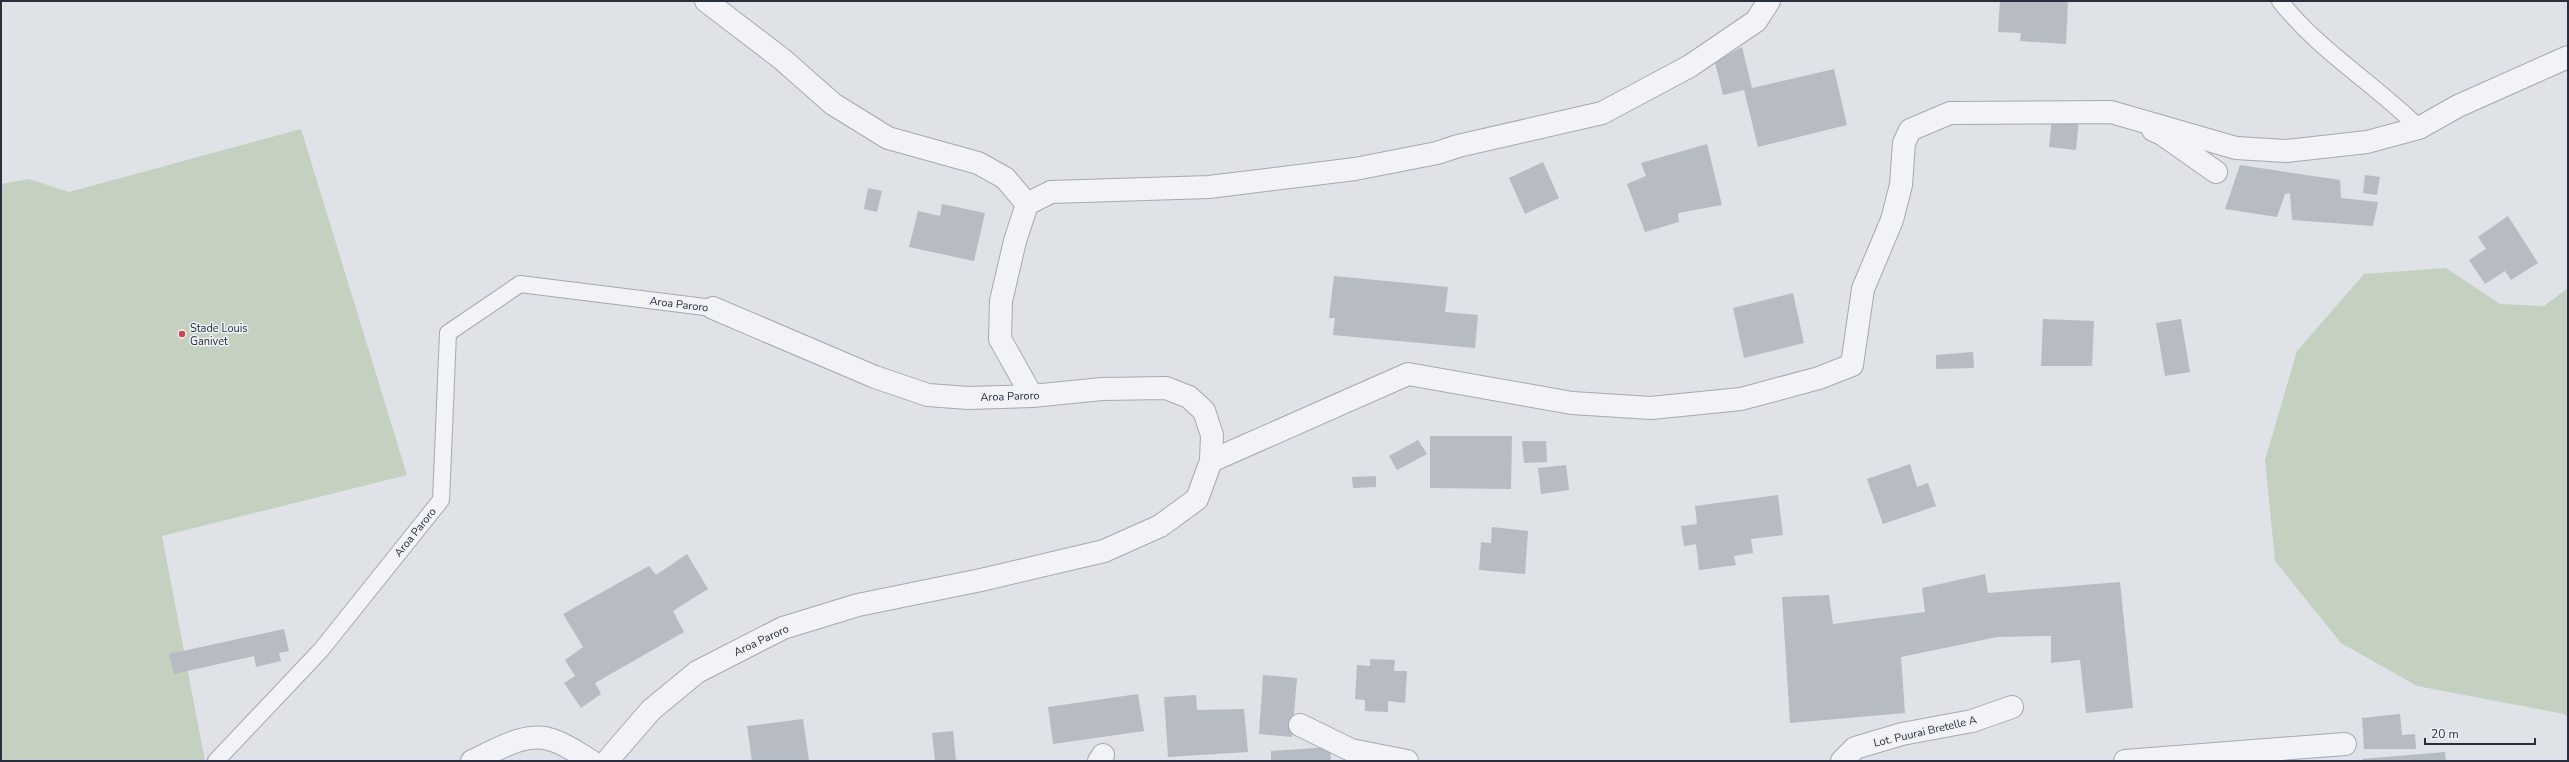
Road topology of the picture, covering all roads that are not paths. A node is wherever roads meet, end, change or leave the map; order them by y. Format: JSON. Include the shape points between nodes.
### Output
{"nodes":[{"id":1,"x":706,"y":1,"type":"edge"},
{"id":2,"x":1769,"y":1,"type":"edge"},
{"id":3,"x":2280,"y":1,"type":"edge"},
{"id":4,"x":2568,"y":57,"type":"edge"},
{"id":5,"x":2111,"y":112,"type":"junction"},
{"id":6,"x":2419,"y":128,"type":"junction"},
{"id":7,"x":2216,"y":172,"type":"dead end"},
{"id":8,"x":1027,"y":204,"type":"junction"},
{"id":9,"x":713,"y":308,"type":"joint"},
{"id":10,"x":1032,"y":396,"type":"junction"},
{"id":11,"x":1211,"y":461,"type":"junction"},
{"id":12,"x":2012,"y":707,"type":"dead end"},
{"id":13,"x":1300,"y":725,"type":"dead end"},
{"id":14,"x":2344,"y":744,"type":"dead end"},
{"id":15,"x":216,"y":761,"type":"edge"},
{"id":16,"x":472,"y":761,"type":"edge"},
{"id":17,"x":591,"y":761,"type":"edge"},
{"id":18,"x":607,"y":761,"type":"edge"},
{"id":19,"x":1407,"y":761,"type":"edge"},
{"id":20,"x":1842,"y":761,"type":"edge"},
{"id":21,"x":2126,"y":761,"type":"edge"}],
"edges":[{"from":1,"to":8,"type":"street","via":[[782,58],[832,104],[888,138],[978,163],[1005,178]]},
{"from":2,"to":8,"type":"street","via":[[1756,21],[1690,66],[1602,113],[1458,146],[1438,153],[1355,169],[1209,187],[1051,192]]},
{"from":3,"to":6,"type":"lane","via":[[2332,53],[2396,105]]},
{"from":4,"to":6,"type":"street","via":[[2458,106]]},
{"from":5,"to":6,"type":"street","via":[[2236,148],[2286,151],[2367,142]]},
{"from":5,"to":7,"type":"street","via":[[2162,134]]},
{"from":5,"to":11,"type":"street","via":[[1950,113],[1910,130],[1904,143],[1901,185],[1892,220],[1863,289],[1852,365],[1826,376],[1741,399],[1651,408],[1572,403],[1408,374]]},
{"from":8,"to":10,"type":"street","via":[[1001,300],[1000,339]]},
{"from":9,"to":10,"type":"street","name":"Aroa Paroro","via":[[875,377],[928,395],[968,398]]},
{"from":9,"to":15,"type":"lane","name":"Aroa Paroro","via":[[520,284],[448,333],[441,500],[321,650]]},
{"from":10,"to":11,"type":"street","name":"Aroa Paroro","via":[[1102,389],[1166,388],[1189,397],[1204,411],[1212,435]]},
{"from":11,"to":18,"type":"street","name":"Aroa Paroro","via":[[1197,499],[1160,526],[1104,551],[858,605],[782,628],[696,672],[650,710]]},
{"from":12,"to":20,"type":"street","name":"Lot. Puurai Bretelle A","via":[[1972,721],[1902,734],[1854,748]]},
{"from":13,"to":19,"type":"street","via":[[1351,750]]},
{"from":14,"to":21,"type":"street"},
{"from":16,"to":17,"type":"street","via":[[518,741],[538,737],[552,739]]}]}
